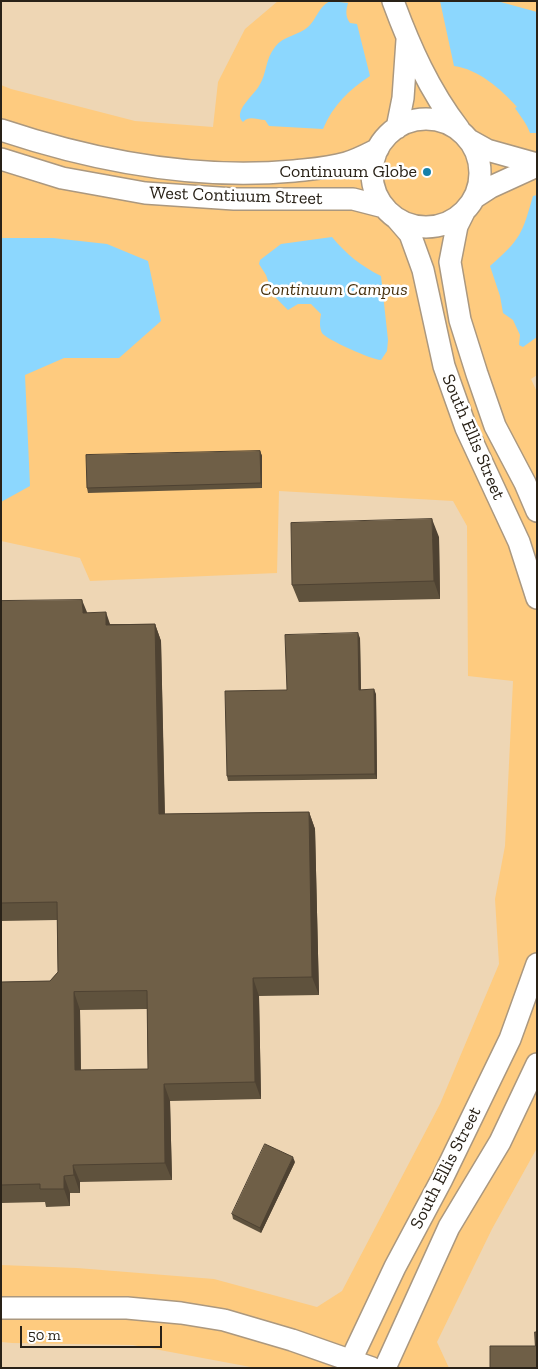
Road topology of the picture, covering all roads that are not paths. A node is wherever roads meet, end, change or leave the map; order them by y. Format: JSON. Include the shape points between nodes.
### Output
{"nodes":[{"id":1,"x":393,"y":1,"type":"edge"},
{"id":2,"x":407,"y":38,"type":"junction"},
{"id":3,"x":397,"y":128,"type":"junction"},
{"id":4,"x":1,"y":130,"type":"edge"},
{"id":5,"x":466,"y":136,"type":"junction"},
{"id":6,"x":378,"y":149,"type":"junction"},
{"id":7,"x":1,"y":159,"type":"edge"},
{"id":8,"x":537,"y":165,"type":"edge"},
{"id":9,"x":469,"y":205,"type":"junction"},
{"id":10,"x":391,"y":213,"type":"junction"},
{"id":11,"x":537,"y":511,"type":"edge"},
{"id":12,"x":537,"y":598,"type":"edge"},
{"id":13,"x":537,"y":964,"type":"edge"},
{"id":14,"x":537,"y":1064,"type":"edge"},
{"id":15,"x":1,"y":1308,"type":"edge"},
{"id":16,"x":350,"y":1364,"type":"edge"},
{"id":17,"x":372,"y":1368,"type":"edge"},
{"id":18,"x":385,"y":1368,"type":"edge"}],
"edges":[{"from":1,"to":2,"type":"street"},
{"from":2,"to":3,"type":"street","via":[[403,98]]},
{"from":2,"to":5,"type":"street","via":[[422,72],[445,110]]},
{"from":3,"to":5,"type":"street","via":[[413,121],[431,119],[448,124]]},
{"from":3,"to":6,"type":"street"},
{"from":4,"to":6,"type":"street","name":"West Contiuum Street","via":[[116,160],[229,172],[267,173],[322,168],[348,162]]},
{"from":5,"to":8,"type":"street","via":[[487,150]]},
{"from":5,"to":9,"type":"street","via":[[480,168],[480,183]]},
{"from":6,"to":10,"type":"street","via":[[373,164],[376,194]]},
{"from":7,"to":10,"type":"street","name":"West Contiuum Street","via":[[62,178],[145,193],[234,199],[353,199]]},
{"from":8,"to":9,"type":"street","via":[[492,187]]},
{"from":9,"to":10,"type":"street","via":[[449,222],[432,227],[414,226]]},
{"from":9,"to":11,"type":"street","name":"South Ellis Street","via":[[456,226],[450,262],[460,320],[496,426]]},
{"from":10,"to":12,"type":"street","name":"South Ellis Street","via":[[410,234],[423,270],[444,366],[466,428],[519,542]]},
{"from":13,"to":16,"type":"street","name":"South Ellis Street","via":[[510,1039]]},
{"from":14,"to":18,"type":"street","name":"South Ellis Street","via":[[500,1142],[449,1227]]},
{"from":15,"to":16,"type":"street","via":[[127,1308],[181,1313],[224,1320],[292,1340]]},
{"from":16,"to":17,"type":"street"}]}
